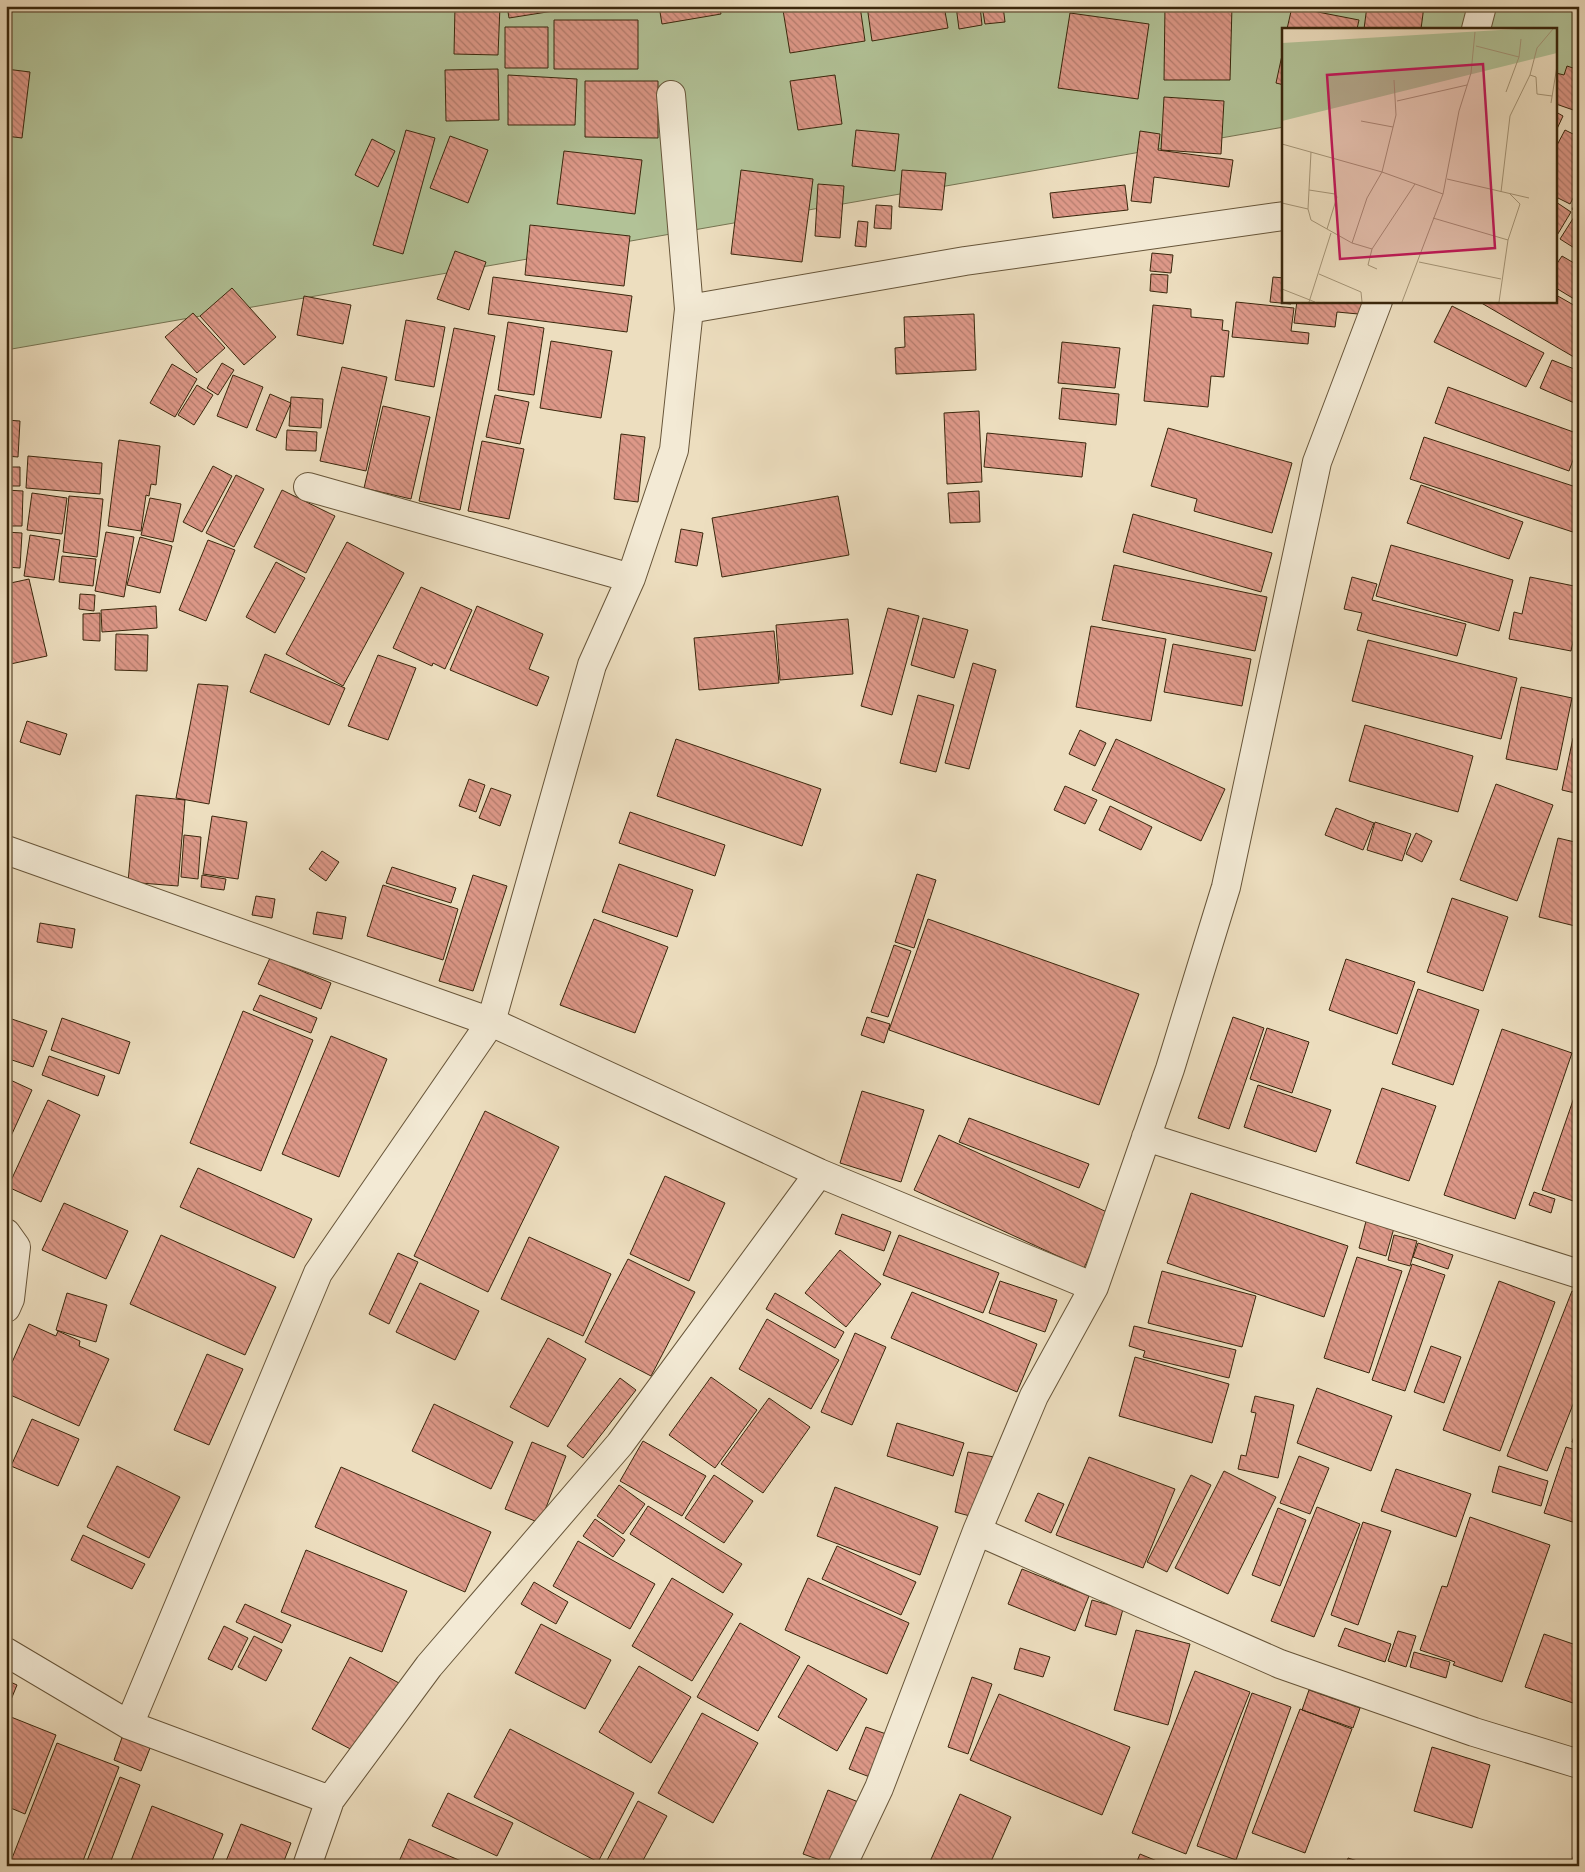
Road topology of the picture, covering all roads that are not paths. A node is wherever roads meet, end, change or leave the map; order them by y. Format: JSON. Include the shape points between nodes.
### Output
{"nodes":[{"id":1,"x":1482,"y":6,"type":"edge"},
{"id":2,"x":1476,"y":28,"type":"edge"},
{"id":3,"x":671,"y":95,"type":"dead end"},
{"id":4,"x":1282,"y":216,"type":"edge"},
{"id":5,"x":1378,"y":302,"type":"edge"},
{"id":6,"x":689,"y":309,"type":"junction"},
{"id":7,"x":308,"y":487,"type":"dead end"},
{"id":8,"x":631,"y":578,"type":"junction"},
{"id":9,"x":6,"y":850,"type":"edge"},
{"id":10,"x":491,"y":1022,"type":"junction"},
{"id":11,"x":1146,"y":1137,"type":"junction"},
{"id":12,"x":818,"y":1173,"type":"junction"},
{"id":13,"x":6,"y":1233,"type":"edge"},
{"id":14,"x":1579,"y":1274,"type":"edge"},
{"id":15,"x":1094,"y":1287,"type":"junction"},
{"id":16,"x":6,"y":1308,"type":"edge"},
{"id":17,"x":977,"y":1531,"type":"junction"},
{"id":18,"x":6,"y":1652,"type":"edge"},
{"id":19,"x":129,"y":1725,"type":"junction"},
{"id":20,"x":1579,"y":1764,"type":"edge"},
{"id":21,"x":330,"y":1800,"type":"junction"},
{"id":22,"x":307,"y":1866,"type":"edge"},
{"id":23,"x":842,"y":1866,"type":"edge"}],
"edges":[{"from":1,"to":2,"type":"street"},
{"from":3,"to":6,"type":"street"},
{"from":4,"to":6,"type":"street","via":[[966,261]]},
{"from":5,"to":11,"type":"street","via":[[1317,462],[1226,887]]},
{"from":6,"to":8,"type":"street","via":[[674,450]]},
{"from":7,"to":8,"type":"street"},
{"from":8,"to":10,"type":"street","via":[[592,665]]},
{"from":9,"to":10,"type":"street"},
{"from":10,"to":12,"type":"street"},
{"from":10,"to":19,"type":"street","via":[[318,1273]]},
{"from":11,"to":14,"type":"street"},
{"from":11,"to":15,"type":"street"},
{"from":12,"to":15,"type":"street"},
{"from":12,"to":21,"type":"street","via":[[620,1444],[429,1666]]},
{"from":13,"to":16,"type":"street","via":[[16,1248]]},
{"from":15,"to":17,"type":"street","via":[[1034,1396]]},
{"from":17,"to":20,"type":"street","via":[[1280,1664],[1474,1732]]},
{"from":17,"to":23,"type":"street","via":[[879,1788]]},
{"from":18,"to":19,"type":"street"},
{"from":19,"to":21,"type":"street"},
{"from":21,"to":22,"type":"street"}]}
